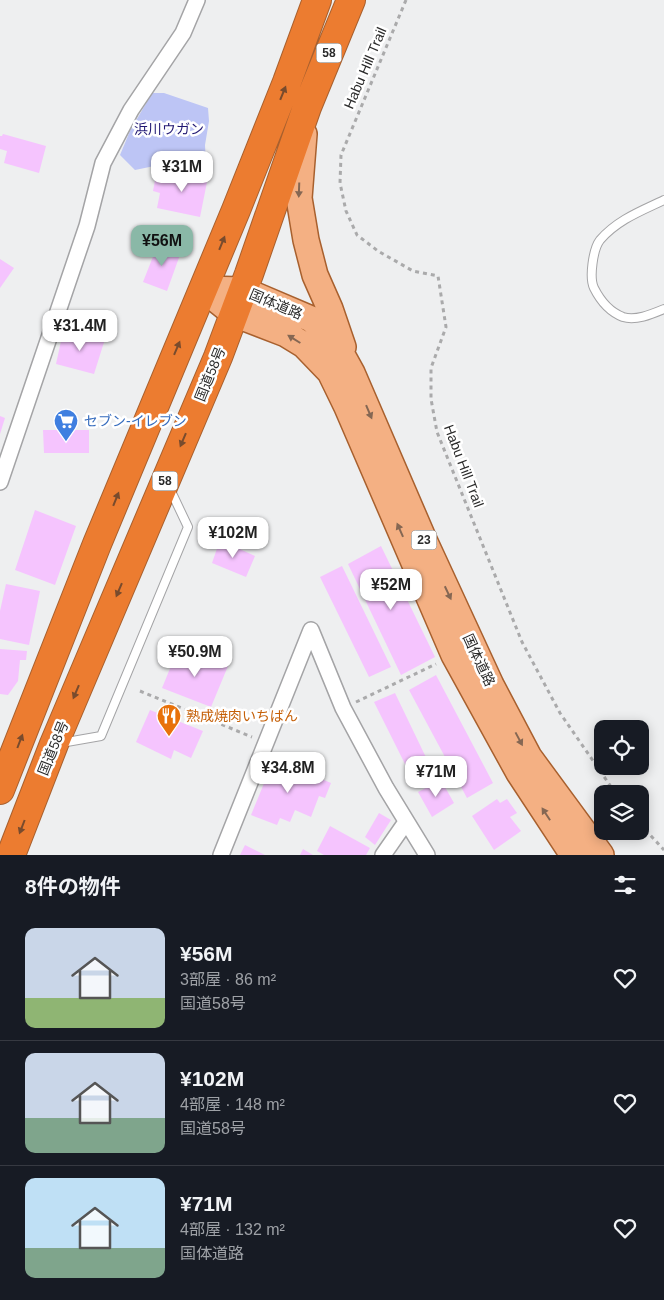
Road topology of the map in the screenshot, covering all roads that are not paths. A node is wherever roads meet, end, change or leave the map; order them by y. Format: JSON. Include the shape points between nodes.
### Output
{"nodes":[{"id":1,"x":197,"y":0,"type":"edge"},
{"id":2,"x":317,"y":0,"type":"edge"},
{"id":3,"x":350,"y":0,"type":"edge"},
{"id":4,"x":307,"y":107,"type":"junction"},
{"id":5,"x":664,"y":200,"type":"edge"},
{"id":6,"x":204,"y":289,"type":"junction"},
{"id":7,"x":238,"y":302,"type":"junction"},
{"id":8,"x":664,"y":309,"type":"edge"},
{"id":9,"x":352,"y":373,"type":"junction"},
{"id":10,"x":166,"y":480,"type":"junction"},
{"id":11,"x":0,"y":482,"type":"edge"},
{"id":12,"x":54,"y":744,"type":"junction"},
{"id":13,"x":0,"y":790,"type":"edge"},
{"id":14,"x":406,"y":822,"type":"junction"},
{"id":15,"x":11,"y":855,"type":"edge"},
{"id":16,"x":222,"y":855,"type":"edge"},
{"id":17,"x":384,"y":855,"type":"edge"},
{"id":18,"x":427,"y":855,"type":"edge"},
{"id":19,"x":573,"y":855,"type":"edge"},
{"id":20,"x":601,"y":855,"type":"edge"}],
"edges":[{"from":1,"to":11,"type":"street","via":[[183,33],[131,110],[103,164],[86,226]]},
{"from":6,"to":2,"type":"highway","number":"58","one_way":true},
{"from":3,"to":4,"type":"highway","name":"国道58号","number":"58"},
{"from":4,"to":7,"type":"highway","name":"国道58号","number":"58"},
{"from":4,"to":9,"type":"main road","one_way":true,"via":[[299,198],[306,240],[315,275]]},
{"from":5,"to":8,"type":"lane","via":[[626,218],[599,241],[593,252],[593,286],[607,307],[624,317],[643,317]]},
{"from":6,"to":7,"type":"main road","name":"国体道路","number":"23"},
{"from":13,"to":6,"type":"highway","number":"58","one_way":true,"via":[[178,345]]},
{"from":7,"to":9,"type":"main road","name":"国体道路","number":"23","via":[[311,319],[327,333]]},
{"from":7,"to":10,"type":"highway","name":"国道58号","number":"58","one_way":true},
{"from":19,"to":7,"type":"main road","name":"国体道路","number":"23","one_way":true,"via":[[519,773],[454,655],[330,372],[304,345]]},
{"from":9,"to":20,"type":"main road","name":"国体道路","number":"23","one_way":true,"via":[[491,685],[529,757]]},
{"from":10,"to":12,"type":"highway","name":"国道58号","number":"58","one_way":true},
{"from":10,"to":12,"type":"lane","via":[[188,527],[101,736]]},
{"from":12,"to":15,"type":"highway","name":"国道58号","number":"58","one_way":true},
{"from":14,"to":16,"type":"street","via":[[344,708],[311,630]]},
{"from":14,"to":17,"type":"street"},
{"from":14,"to":18,"type":"street"}]}
